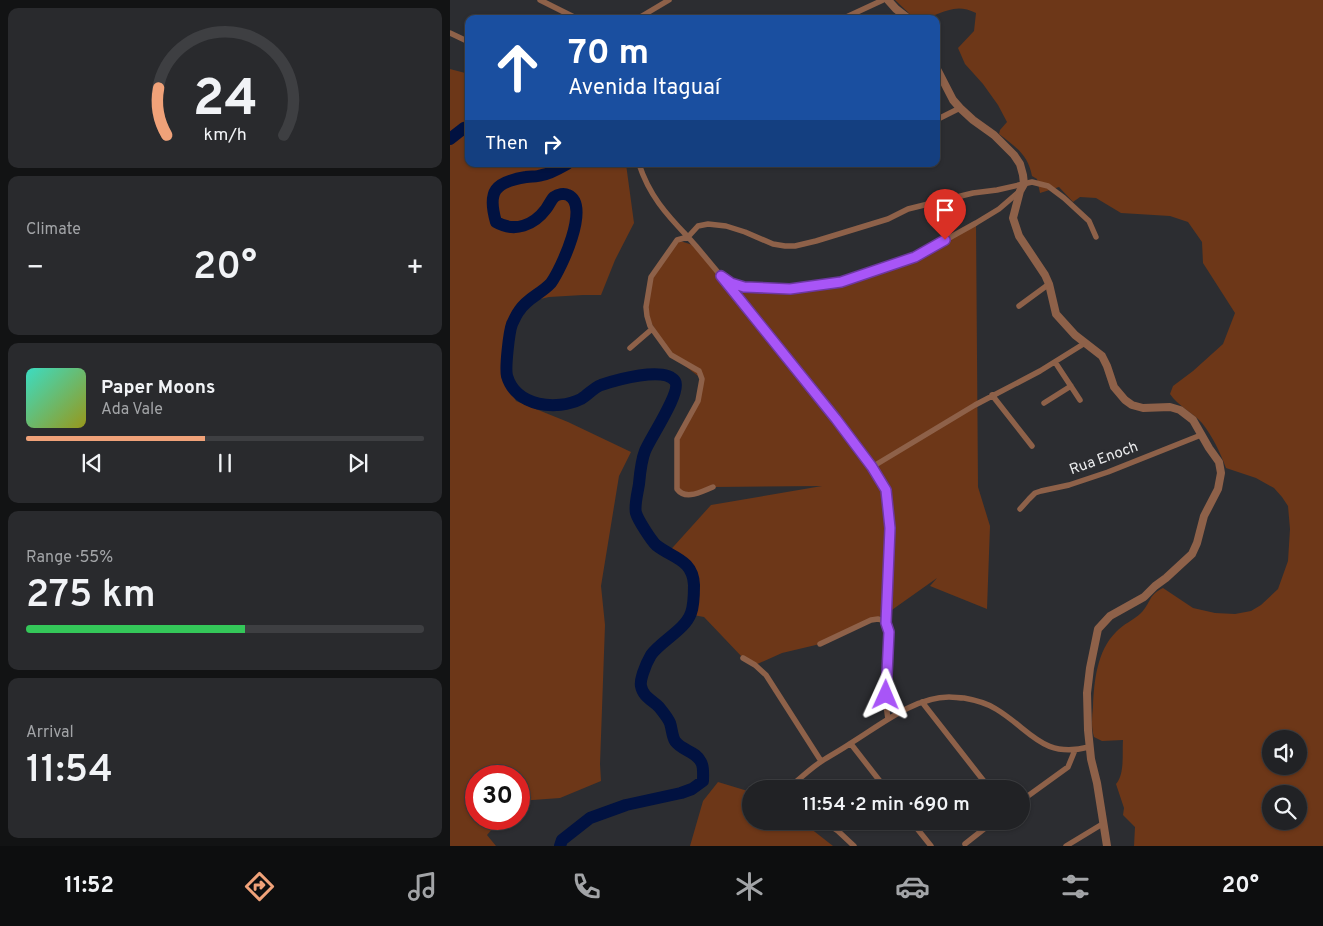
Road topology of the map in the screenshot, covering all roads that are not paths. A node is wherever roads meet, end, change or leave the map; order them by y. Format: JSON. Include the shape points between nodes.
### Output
{"nodes":[{"id":1,"x":540,"y":0,"type":"edge"},
{"id":2,"x":669,"y":0,"type":"edge"},
{"id":3,"x":882,"y":0,"type":"edge"},
{"id":4,"x":888,"y":0,"type":"edge"},
{"id":5,"x":570,"y":15,"type":"edge"},
{"id":6,"x":645,"y":15,"type":"edge"},
{"id":7,"x":850,"y":15,"type":"edge"},
{"id":8,"x":904,"y":15,"type":"edge"},
{"id":9,"x":450,"y":33,"type":"edge"},
{"id":10,"x":465,"y":40,"type":"edge"},
{"id":11,"x":940,"y":75,"type":"edge"},
{"id":12,"x":960,"y":108,"type":"junction"},
{"id":13,"x":940,"y":118,"type":"edge"},
{"id":14,"x":640,"y":167,"type":"edge"},
{"id":15,"x":1022,"y":187,"type":"junction"},
{"id":16,"x":688,"y":237,"type":"junction"},
{"id":17,"x":1096,"y":237,"type":"dead end"},
{"id":18,"x":721,"y":276,"type":"junction"},
{"id":19,"x":1049,"y":284,"type":"junction"},
{"id":20,"x":1019,"y":306,"type":"dead end"},
{"id":21,"x":652,"y":329,"type":"junction"},
{"id":22,"x":1085,"y":343,"type":"junction"},
{"id":23,"x":630,"y":348,"type":"dead end"},
{"id":24,"x":1055,"y":362,"type":"junction"},
{"id":25,"x":1071,"y":386,"type":"junction"},
{"id":26,"x":992,"y":395,"type":"junction"},
{"id":27,"x":1080,"y":400,"type":"dead end"},
{"id":28,"x":1044,"y":403,"type":"dead end"},
{"id":29,"x":1201,"y":435,"type":"junction"},
{"id":30,"x":1032,"y":446,"type":"dead end"},
{"id":31,"x":872,"y":467,"type":"junction"},
{"id":32,"x":713,"y":487,"type":"dead end"},
{"id":33,"x":1020,"y":509,"type":"dead end"},
{"id":34,"x":886,"y":623,"type":"junction"},
{"id":35,"x":820,"y":644,"type":"dead end"},
{"id":36,"x":743,"y":658,"type":"dead end"},
{"id":37,"x":922,"y":702,"type":"junction"},
{"id":38,"x":888,"y":719,"type":"junction"},
{"id":39,"x":851,"y":744,"type":"junction"},
{"id":40,"x":1089,"y":747,"type":"junction"},
{"id":41,"x":1075,"y":750,"type":"junction"},
{"id":42,"x":821,"y":761,"type":"junction"},
{"id":43,"x":798,"y":780,"type":"edge"},
{"id":44,"x":879,"y":780,"type":"edge"},
{"id":45,"x":983,"y":780,"type":"edge"},
{"id":46,"x":1030,"y":794,"type":"edge"},
{"id":47,"x":1104,"y":823,"type":"junction"},
{"id":48,"x":836,"y":830,"type":"edge"},
{"id":49,"x":918,"y":830,"type":"edge"},
{"id":50,"x":982,"y":830,"type":"edge"},
{"id":51,"x":964,"y":844,"type":"dead end"},
{"id":52,"x":854,"y":846,"type":"edge"},
{"id":53,"x":931,"y":846,"type":"edge"},
{"id":54,"x":1066,"y":846,"type":"edge"},
{"id":55,"x":1107,"y":846,"type":"edge"}],
"edges":[{"from":1,"to":5,"type":"street"},
{"from":2,"to":6,"type":"street"},
{"from":3,"to":7,"type":"street"},
{"from":4,"to":8,"type":"street"},
{"from":9,"to":10,"type":"street"},
{"from":11,"to":12,"type":"street"},
{"from":12,"to":13,"type":"street"},
{"from":12,"to":15,"type":"street","via":[[1014,155],[1023,175]]},
{"from":14,"to":16,"type":"street","via":[[649,190]]},
{"from":15,"to":16,"type":"street","via":[[974,193],[908,209],[795,246],[772,244],[726,226],[708,224],[698,226]]},
{"from":15,"to":17,"type":"street","via":[[1032,182],[1048,186],[1089,221]]},
{"from":15,"to":18,"type":"street","via":[[991,214],[915,257],[841,282],[790,289],[744,287]]},
{"from":15,"to":19,"type":"street","via":[[1013,218],[1016,231]]},
{"from":16,"to":18,"type":"street"},
{"from":16,"to":21,"type":"street","via":[[677,240],[652,278],[646,307]]},
{"from":18,"to":31,"type":"street"},
{"from":19,"to":20,"type":"street"},
{"from":19,"to":22,"type":"street","via":[[1056,314]]},
{"from":21,"to":23,"type":"street"},
{"from":21,"to":32,"type":"street","via":[[671,355],[699,371],[702,378],[698,401],[677,439],[677,489],[686,495]]},
{"from":22,"to":24,"type":"street"},
{"from":22,"to":29,"type":"street","via":[[1102,356],[1114,387],[1132,406],[1180,410],[1192,420]]},
{"from":24,"to":25,"type":"street"},
{"from":24,"to":26,"type":"street"},
{"from":25,"to":27,"type":"street"},
{"from":25,"to":28,"type":"street"},
{"from":26,"to":30,"type":"street"},
{"from":26,"to":31,"type":"street"},
{"from":29,"to":33,"type":"street","name":"Rua Enoch","via":[[1108,472],[1035,493]]},
{"from":29,"to":40,"type":"street","via":[[1219,462],[1218,490],[1204,516],[1192,554],[1144,597],[1110,616],[1098,629],[1087,693]]},
{"from":31,"to":34,"type":"street","via":[[886,490],[890,528]]},
{"from":34,"to":35,"type":"street","via":[[871,620]]},
{"from":34,"to":38,"type":"street","via":[[889,632]]},
{"from":36,"to":42,"type":"street","via":[[766,675]]},
{"from":37,"to":38,"type":"street"},
{"from":37,"to":41,"type":"street","via":[[950,697],[984,703],[997,709],[1040,742],[1062,750]]},
{"from":37,"to":45,"type":"street"},
{"from":38,"to":39,"type":"street"},
{"from":39,"to":42,"type":"street"},
{"from":39,"to":44,"type":"street"},
{"from":40,"to":41,"type":"street"},
{"from":40,"to":47,"type":"street"},
{"from":41,"to":46,"type":"street","via":[[1068,767]]},
{"from":42,"to":43,"type":"street"},
{"from":47,"to":54,"type":"street"},
{"from":47,"to":55,"type":"street"},
{"from":48,"to":52,"type":"street"},
{"from":49,"to":53,"type":"street"},
{"from":50,"to":51,"type":"street"}]}
